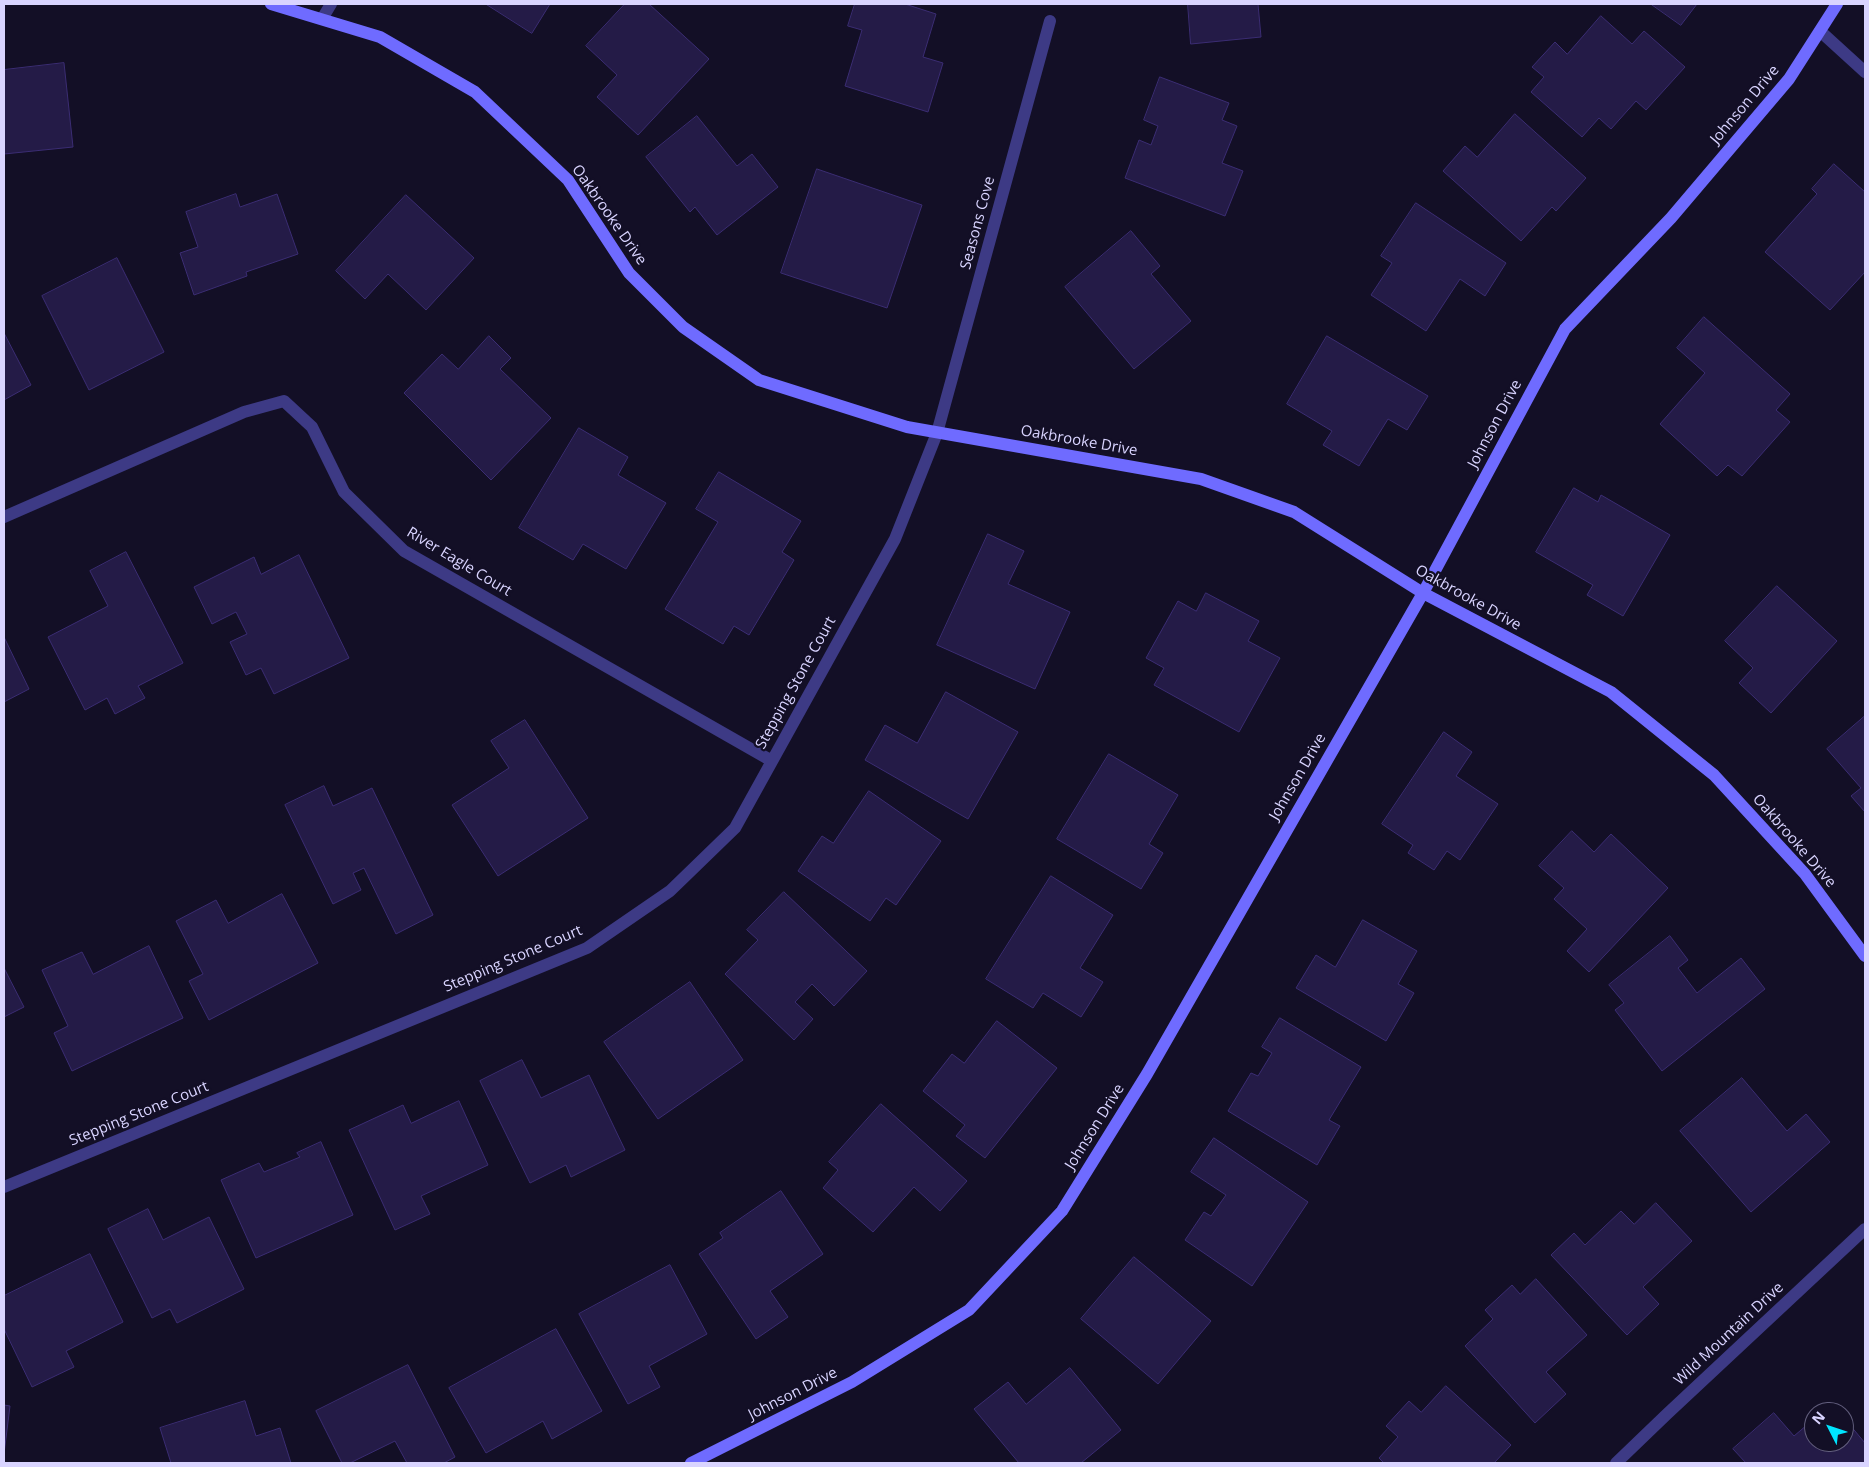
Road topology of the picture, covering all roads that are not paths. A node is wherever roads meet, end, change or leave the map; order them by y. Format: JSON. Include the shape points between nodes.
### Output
{"nodes":[{"id":1,"x":271,"y":4,"type":"edge"},
{"id":2,"x":330,"y":4,"type":"edge"},
{"id":3,"x":1837,"y":4,"type":"edge"},
{"id":4,"x":322,"y":19,"type":"junction"},
{"id":5,"x":1050,"y":21,"type":"dead end"},
{"id":6,"x":1820,"y":31,"type":"junction"},
{"id":7,"x":1865,"y":72,"type":"edge"},
{"id":8,"x":937,"y":432,"type":"junction"},
{"id":9,"x":4,"y":517,"type":"edge"},
{"id":10,"x":1422,"y":593,"type":"junction"},
{"id":11,"x":772,"y":761,"type":"junction"},
{"id":12,"x":1865,"y":956,"type":"edge"},
{"id":13,"x":4,"y":1187,"type":"edge"},
{"id":14,"x":1865,"y":1230,"type":"edge"},
{"id":15,"x":691,"y":1463,"type":"edge"},
{"id":16,"x":1616,"y":1463,"type":"edge"}],
"edges":[{"from":1,"to":4,"type":"street","name":"Oakbrooke Drive"},
{"from":2,"to":4,"type":"street"},
{"from":3,"to":6,"type":"street","name":"Johnson Drive"},
{"from":4,"to":8,"type":"street","name":"Oakbrooke Drive","via":[[380,37],[475,92],[568,180],[629,273],[683,327],[759,380],[907,427]]},
{"from":5,"to":8,"type":"street","name":"Seasons Cove"},
{"from":6,"to":7,"type":"street"},
{"from":6,"to":10,"type":"street","name":"Johnson Drive","via":[[1789,79],[1671,218],[1565,329]]},
{"from":8,"to":10,"type":"street","name":"Oakbrooke Drive","via":[[1201,478],[1294,512]]},
{"from":8,"to":11,"type":"street","name":"Stepping Stone Court","via":[[895,539]]},
{"from":9,"to":11,"type":"street","name":"River Eagle Court","via":[[244,412],[284,401],[312,426],[344,492],[404,551]]},
{"from":10,"to":12,"type":"street","name":"Oakbrooke Drive","via":[[1611,692],[1714,775],[1805,874]]},
{"from":10,"to":15,"type":"street","name":"Johnson Drive","via":[[1152,1065],[1062,1211],[969,1310],[852,1382]]},
{"from":11,"to":13,"type":"street","name":"Stepping Stone Court","via":[[735,828],[670,891],[587,948]]},
{"from":14,"to":16,"type":"street","name":"Wild Mountain Drive"}]}
